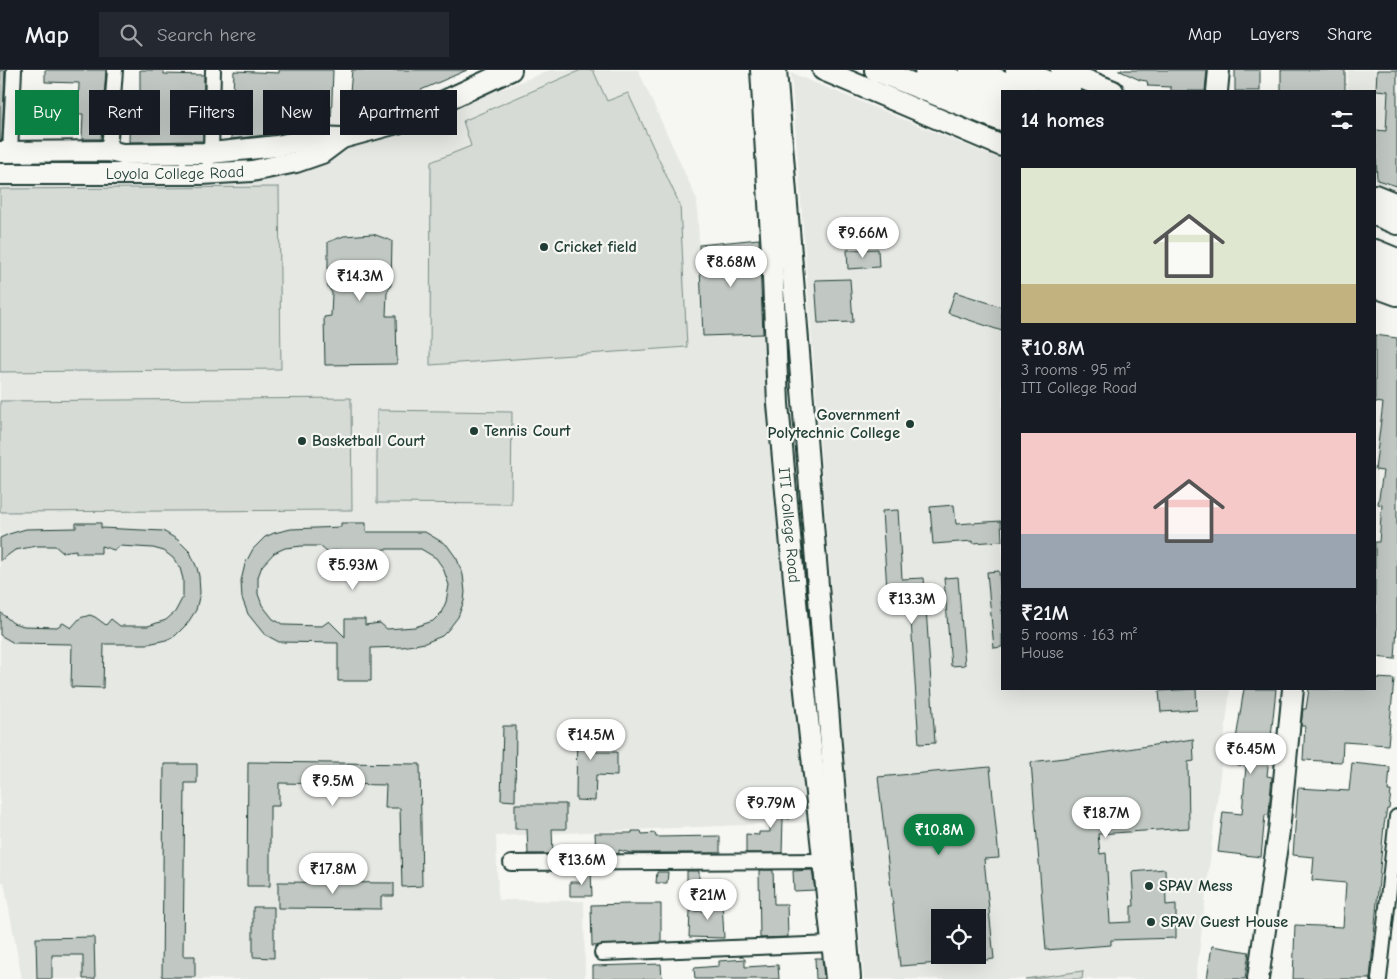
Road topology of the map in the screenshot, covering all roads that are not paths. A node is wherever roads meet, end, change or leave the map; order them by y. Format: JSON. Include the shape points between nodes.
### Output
{"nodes":[{"id":1,"x":14,"y":70,"type":"edge"},
{"id":2,"x":115,"y":70,"type":"edge"},
{"id":3,"x":213,"y":70,"type":"edge"},
{"id":4,"x":511,"y":70,"type":"edge"},
{"id":5,"x":761,"y":70,"type":"edge"},
{"id":6,"x":776,"y":70,"type":"edge"},
{"id":7,"x":823,"y":70,"type":"edge"},
{"id":8,"x":876,"y":70,"type":"edge"},
{"id":9,"x":926,"y":70,"type":"edge"},
{"id":10,"x":971,"y":70,"type":"edge"},
{"id":11,"x":1017,"y":70,"type":"edge"},
{"id":12,"x":1061,"y":70,"type":"edge"},
{"id":13,"x":1219,"y":70,"type":"edge"},
{"id":14,"x":1023,"y":90,"type":"edge"},
{"id":15,"x":1067,"y":90,"type":"edge"},
{"id":16,"x":1111,"y":90,"type":"edge"},
{"id":17,"x":1217,"y":90,"type":"edge"},
{"id":18,"x":1001,"y":99,"type":"edge"},
{"id":19,"x":1001,"y":120,"type":"edge"},
{"id":20,"x":342,"y":138,"type":"junction"},
{"id":21,"x":1001,"y":146,"type":"edge"},
{"id":22,"x":109,"y":151,"type":"junction"},
{"id":23,"x":5,"y":152,"type":"edge"},
{"id":24,"x":210,"y":153,"type":"junction"},
{"id":25,"x":0,"y":174,"type":"edge"},
{"id":26,"x":202,"y":174,"type":"junction"},
{"id":27,"x":1376,"y":195,"type":"edge"},
{"id":28,"x":1397,"y":204,"type":"edge"},
{"id":29,"x":1376,"y":214,"type":"edge"},
{"id":30,"x":1397,"y":223,"type":"edge"},
{"id":31,"x":1376,"y":229,"type":"edge"},
{"id":32,"x":1397,"y":238,"type":"edge"},
{"id":33,"x":1376,"y":251,"type":"edge"},
{"id":34,"x":1397,"y":260,"type":"edge"},
{"id":35,"x":1376,"y":270,"type":"edge"},
{"id":36,"x":1397,"y":280,"type":"edge"},
{"id":37,"x":1376,"y":287,"type":"edge"},
{"id":38,"x":1397,"y":295,"type":"edge"},
{"id":39,"x":1293,"y":690,"type":"edge"},
{"id":40,"x":1397,"y":817,"type":"edge"},
{"id":41,"x":1396,"y":836,"type":"edge"},
{"id":42,"x":824,"y":861,"type":"junction"},
{"id":43,"x":511,"y":863,"type":"dead end"},
{"id":44,"x":833,"y":944,"type":"junction"},
{"id":45,"x":602,"y":953,"type":"dead end"},
{"id":46,"x":836,"y":979,"type":"edge"},
{"id":47,"x":850,"y":979,"type":"edge"},
{"id":48,"x":1258,"y":979,"type":"edge"},
{"id":49,"x":1379,"y":979,"type":"edge"}],
"edges":[{"from":1,"to":23,"type":"street"},
{"from":2,"to":22,"type":"street"},
{"from":3,"to":24,"type":"street"},
{"from":4,"to":20,"type":"street","name":"Loyola College Road","via":[[397,123]]},
{"from":5,"to":42,"type":"street","name":"ITI College Road","via":[[778,404]]},
{"from":6,"to":47,"type":"street","name":"ITI College Road"},
{"from":7,"to":21,"type":"street"},
{"from":8,"to":19,"type":"main road"},
{"from":9,"to":18,"type":"main road"},
{"from":10,"to":14,"type":"main road"},
{"from":11,"to":15,"type":"main road"},
{"from":12,"to":16,"type":"street"},
{"from":13,"to":17,"type":"street"},
{"from":20,"to":24,"type":"street","name":"Loyola College Road","via":[[318,137],[277,146]]},
{"from":20,"to":26,"type":"street","name":"Loyola College Road","via":[[322,153],[280,167]]},
{"from":22,"to":23,"type":"street","name":"Loyola College Road"},
{"from":22,"to":24,"type":"street","name":"Loyola College Road","via":[[122,154]]},
{"from":24,"to":26,"type":"street"},
{"from":25,"to":26,"type":"street","name":"Loyola College Road"},
{"from":27,"to":28,"type":"street"},
{"from":29,"to":30,"type":"main road"},
{"from":31,"to":32,"type":"main road"},
{"from":33,"to":34,"type":"main road"},
{"from":35,"to":36,"type":"main road"},
{"from":37,"to":38,"type":"street"},
{"from":39,"to":48,"type":"street","via":[[1279,832]]},
{"from":40,"to":41,"type":"street"},
{"from":41,"to":49,"type":"street"},
{"from":42,"to":43,"type":"street"},
{"from":42,"to":44,"type":"street","name":"ITI College Road"},
{"from":44,"to":45,"type":"street"},
{"from":44,"to":46,"type":"street","name":"ITI College Road"}]}
